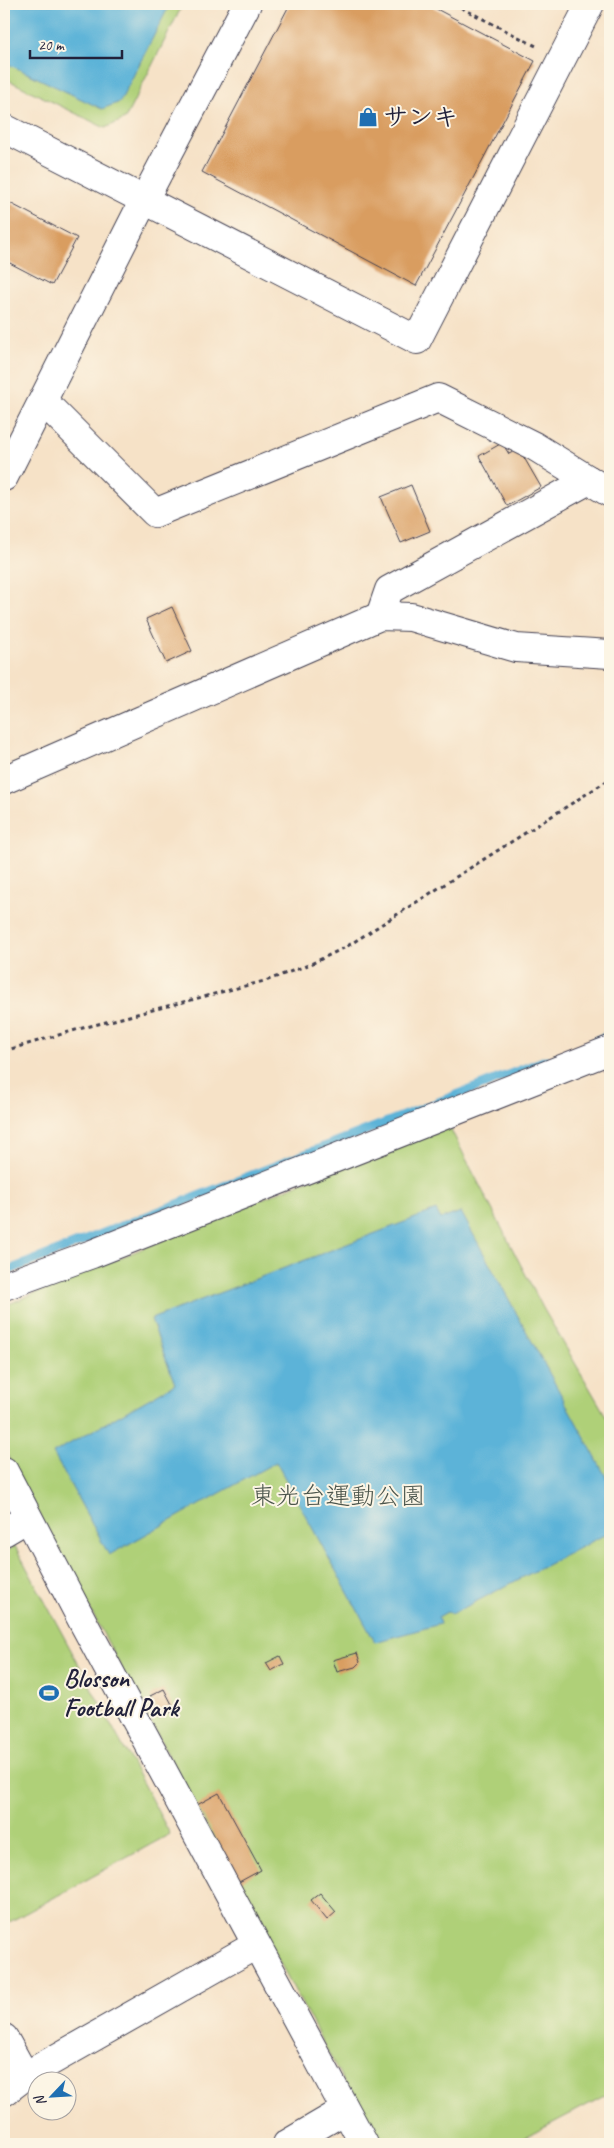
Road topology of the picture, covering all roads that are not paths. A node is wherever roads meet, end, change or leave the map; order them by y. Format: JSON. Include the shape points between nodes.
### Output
{"nodes":[{"id":1,"x":247,"y":4,"type":"edge"},
{"id":2,"x":590,"y":4,"type":"edge"},
{"id":3,"x":4,"y":128,"type":"edge"},
{"id":4,"x":144,"y":200,"type":"junction"},
{"id":5,"x":43,"y":401,"type":"junction"},
{"id":6,"x":4,"y":477,"type":"edge"},
{"id":7,"x":600,"y":487,"type":"edge"},
{"id":8,"x":380,"y":616,"type":"junction"},
{"id":9,"x":610,"y":654,"type":"edge"},
{"id":10,"x":4,"y":780,"type":"edge"},
{"id":11,"x":610,"y":1050,"type":"edge"},
{"id":12,"x":4,"y":1286,"type":"edge"},
{"id":13,"x":4,"y":1471,"type":"edge"},
{"id":14,"x":28,"y":1518,"type":"junction"},
{"id":15,"x":4,"y":1532,"type":"edge"},
{"id":16,"x":256,"y":1945,"type":"junction"},
{"id":17,"x":4,"y":2038,"type":"edge"},
{"id":18,"x":25,"y":2076,"type":"junction"},
{"id":19,"x":4,"y":2092,"type":"edge"},
{"id":20,"x":345,"y":2110,"type":"junction"},
{"id":21,"x":287,"y":2144,"type":"edge"},
{"id":22,"x":364,"y":2144,"type":"edge"}],
"edges":[{"from":1,"to":4,"type":"street"},
{"from":2,"to":4,"type":"street","via":[[417,340]]},
{"from":3,"to":4,"type":"street"},
{"from":4,"to":5,"type":"street"},
{"from":5,"to":6,"type":"street"},
{"from":5,"to":7,"type":"street","via":[[154,513],[438,398],[534,446]]},
{"from":7,"to":8,"type":"street","via":[[389,590]]},
{"from":8,"to":9,"type":"street","via":[[426,620],[516,648]]},
{"from":8,"to":10,"type":"street"},
{"from":11,"to":12,"type":"street"},
{"from":13,"to":14,"type":"street"},
{"from":14,"to":15,"type":"street"},
{"from":14,"to":16,"type":"street"},
{"from":16,"to":18,"type":"street"},
{"from":16,"to":20,"type":"street"},
{"from":17,"to":18,"type":"street"},
{"from":18,"to":19,"type":"street"},
{"from":20,"to":21,"type":"street"},
{"from":20,"to":22,"type":"street"}]}
